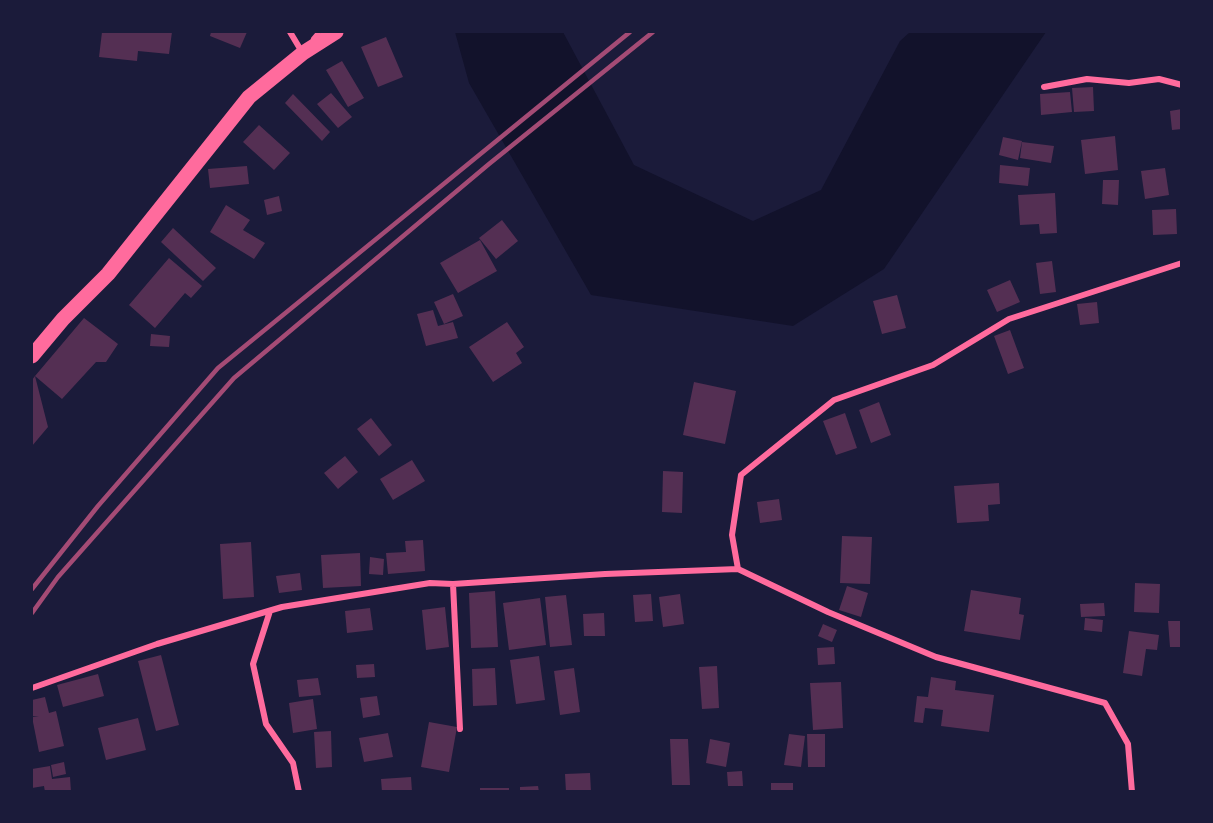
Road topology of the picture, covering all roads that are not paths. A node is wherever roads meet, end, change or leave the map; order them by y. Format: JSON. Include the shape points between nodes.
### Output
{"nodes":[{"id":1,"x":290,"y":32,"type":"edge"},
{"id":2,"x":319,"y":32,"type":"edge"},
{"id":3,"x":336,"y":32,"type":"edge"},
{"id":4,"x":303,"y":53,"type":"junction"},
{"id":5,"x":1182,"y":85,"type":"edge"},
{"id":6,"x":1044,"y":87,"type":"dead end"},
{"id":7,"x":1182,"y":263,"type":"edge"},
{"id":8,"x":32,"y":356,"type":"edge"},
{"id":9,"x":738,"y":569,"type":"junction"},
{"id":10,"x":453,"y":584,"type":"junction"},
{"id":11,"x":270,"y":611,"type":"junction"},
{"id":12,"x":32,"y":688,"type":"edge"},
{"id":13,"x":460,"y":729,"type":"dead end"},
{"id":14,"x":299,"y":792,"type":"edge"},
{"id":15,"x":1132,"y":792,"type":"edge"}],
"edges":[{"from":1,"to":4,"type":"street"},
{"from":2,"to":4,"type":"lane"},
{"from":3,"to":4,"type":"main road"},
{"from":4,"to":8,"type":"main road","via":[[249,97],[108,274]]},
{"from":5,"to":6,"type":"street","via":[[1159,79],[1087,79]]},
{"from":7,"to":9,"type":"street","via":[[1009,319],[933,365],[834,400],[741,475],[732,535]]},
{"from":9,"to":10,"type":"street"},
{"from":9,"to":15,"type":"street","via":[[936,657],[1105,703],[1128,744]]},
{"from":10,"to":11,"type":"street","via":[[430,583]]},
{"from":10,"to":13,"type":"street"},
{"from":11,"to":12,"type":"street","via":[[158,644]]},
{"from":11,"to":14,"type":"street","via":[[253,664],[266,724],[293,763]]}]}
